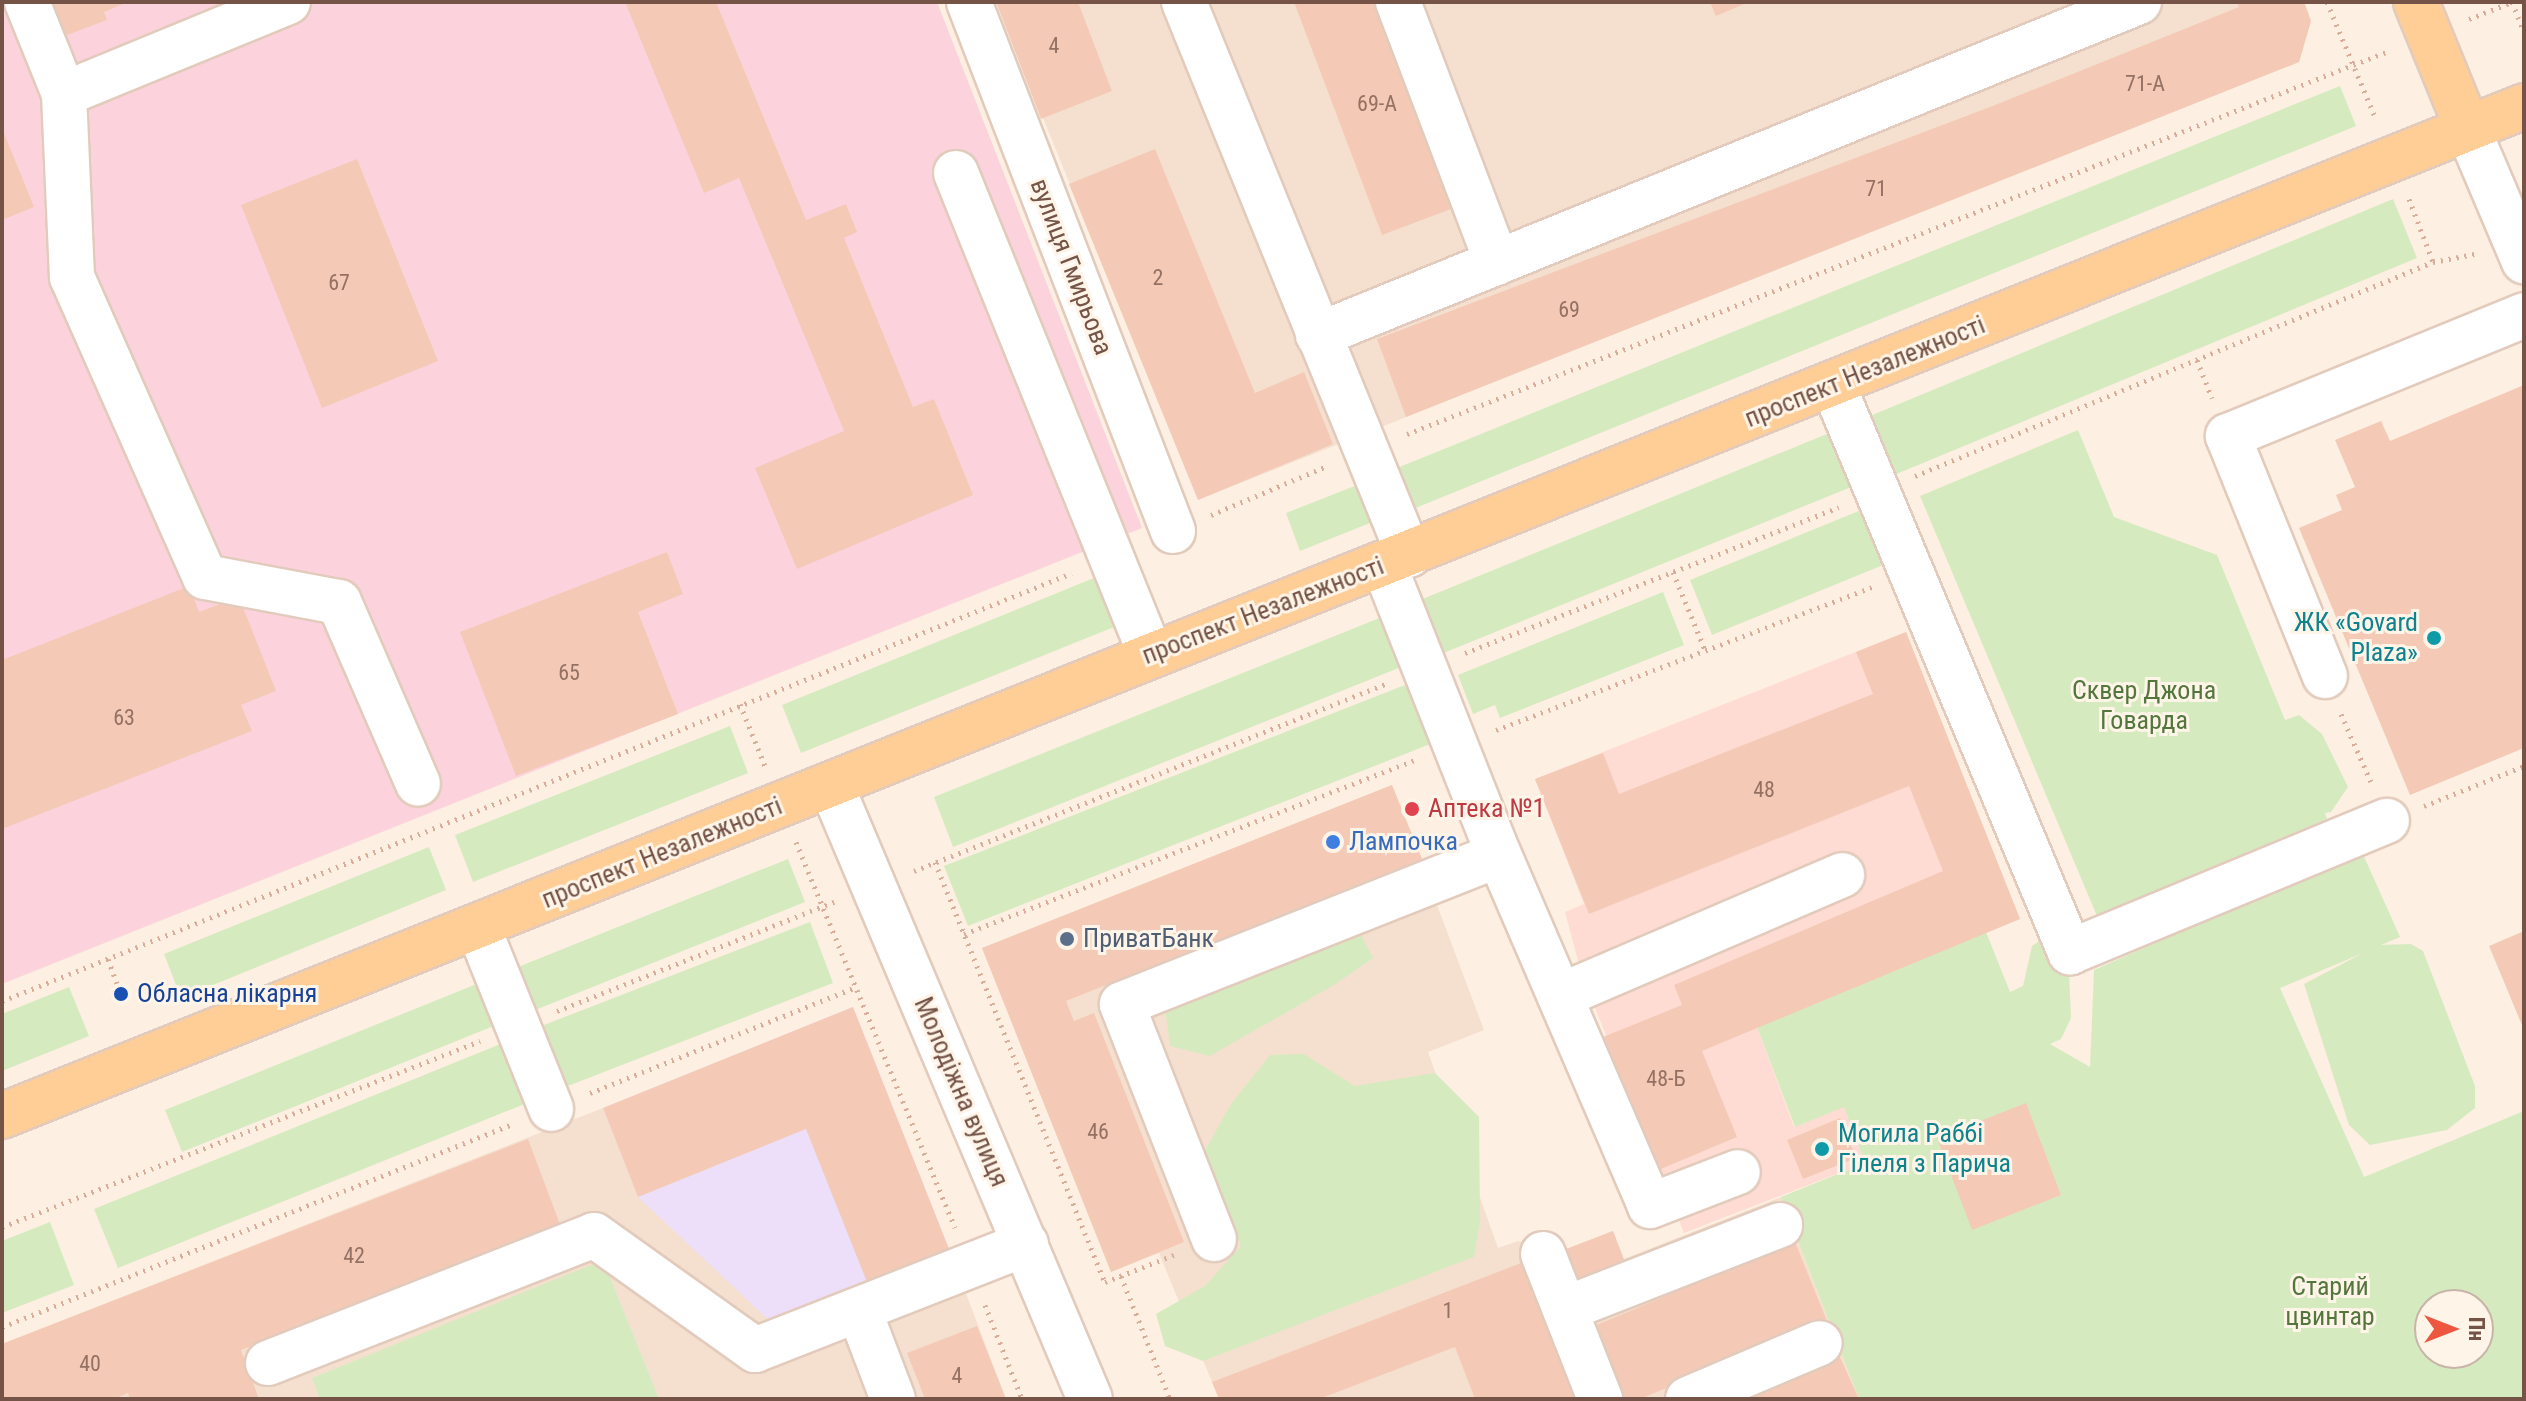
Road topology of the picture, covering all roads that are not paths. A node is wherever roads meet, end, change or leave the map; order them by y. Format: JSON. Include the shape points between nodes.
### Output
{"nodes":[{"id":1,"x":27,"y":2,"type":"edge"},
{"id":2,"x":288,"y":2,"type":"edge"},
{"id":3,"x":969,"y":2,"type":"edge"},
{"id":4,"x":1184,"y":2,"type":"edge"},
{"id":5,"x":1398,"y":2,"type":"edge"},
{"id":6,"x":2139,"y":2,"type":"edge"},
{"id":7,"x":2416,"y":2,"type":"edge"},
{"id":8,"x":64,"y":94,"type":"junction"},
{"id":9,"x":2524,"y":106,"type":"edge"},
{"id":10,"x":2467,"y":127,"type":"junction"},
{"id":11,"x":956,"y":173,"type":"dead end"},
{"id":12,"x":2507,"y":256,"type":"edge"},
{"id":13,"x":1497,"y":263,"type":"junction"},
{"id":14,"x":2524,"y":315,"type":"edge"},
{"id":15,"x":1318,"y":335,"type":"junction"},
{"id":16,"x":1833,"y":385,"type":"junction"},
{"id":17,"x":1173,"y":531,"type":"road end"},
{"id":18,"x":1396,"y":560,"type":"junction"},
{"id":19,"x":1150,"y":653,"type":"junction"},
{"id":20,"x":2325,"y":676,"type":"road end"},
{"id":21,"x":418,"y":784,"type":"dead end"},
{"id":22,"x":831,"y":785,"type":"junction"},
{"id":23,"x":2387,"y":821,"type":"road end"},
{"id":24,"x":1499,"y":855,"type":"junction"},
{"id":25,"x":1842,"y":875,"type":"dead end"},
{"id":26,"x":478,"y":927,"type":"junction"},
{"id":27,"x":1560,"y":996,"type":"junction"},
{"id":28,"x":551,"y":1109,"type":"road end"},
{"id":29,"x":2,"y":1116,"type":"edge"},
{"id":30,"x":1738,"y":1172,"type":"dead end"},
{"id":31,"x":1780,"y":1225,"type":"dead end"},
{"id":32,"x":1214,"y":1239,"type":"road end"},
{"id":33,"x":1026,"y":1244,"type":"junction"},
{"id":34,"x":1543,"y":1254,"type":"dead end"},
{"id":35,"x":1565,"y":1309,"type":"junction"},
{"id":36,"x":859,"y":1310,"type":"junction"},
{"id":37,"x":1820,"y":1343,"type":"dead end"},
{"id":38,"x":268,"y":1363,"type":"dead end"},
{"id":39,"x":893,"y":1399,"type":"edge"},
{"id":40,"x":1090,"y":1399,"type":"edge"},
{"id":41,"x":1600,"y":1399,"type":"edge"},
{"id":42,"x":1688,"y":1399,"type":"edge"}],
"edges":[{"from":1,"to":8,"type":"street"},
{"from":2,"to":8,"type":"street"},
{"from":3,"to":17,"type":"street","name":"вулиця Гмирьова"},
{"from":4,"to":15,"type":"street"},
{"from":5,"to":13,"type":"street"},
{"from":6,"to":13,"type":"street"},
{"from":7,"to":10,"type":"main road"},
{"from":8,"to":21,"type":"street","via":[[72,277],[205,577],[339,602]]},
{"from":9,"to":10,"type":"main road","name":"проспект Незалежності"},
{"from":10,"to":12,"type":"street"},
{"from":10,"to":16,"type":"main road","name":"проспект Незалежності"},
{"from":11,"to":19,"type":"street"},
{"from":13,"to":15,"type":"street"},
{"from":14,"to":20,"type":"street","via":[[2228,436]]},
{"from":15,"to":18,"type":"street","via":[[1364,451]]},
{"from":16,"to":18,"type":"main road","name":"проспект Незалежності"},
{"from":16,"to":23,"type":"street","via":[[2070,952]]},
{"from":18,"to":19,"type":"main road","name":"проспект Незалежності"},
{"from":18,"to":24,"type":"street","via":[[1427,668]]},
{"from":19,"to":22,"type":"main road","name":"проспект Незалежності"},
{"from":22,"to":26,"type":"main road","name":"проспект Незалежності"},
{"from":22,"to":33,"type":"street","name":"Молодіжна вулиця"},
{"from":24,"to":27,"type":"street"},
{"from":24,"to":32,"type":"street","via":[[1122,1004]]},
{"from":25,"to":27,"type":"street"},
{"from":26,"to":28,"type":"street"},
{"from":26,"to":29,"type":"main road","name":"проспект Незалежності"},
{"from":27,"to":30,"type":"street","via":[[1650,1206]]},
{"from":31,"to":35,"type":"street"},
{"from":33,"to":36,"type":"street"},
{"from":33,"to":40,"type":"street","name":"Молодіжна вулиця"},
{"from":34,"to":35,"type":"street"},
{"from":35,"to":41,"type":"street"},
{"from":36,"to":38,"type":"street","via":[[755,1350],[594,1235]]},
{"from":36,"to":39,"type":"street"},
{"from":37,"to":42,"type":"street"}]}
